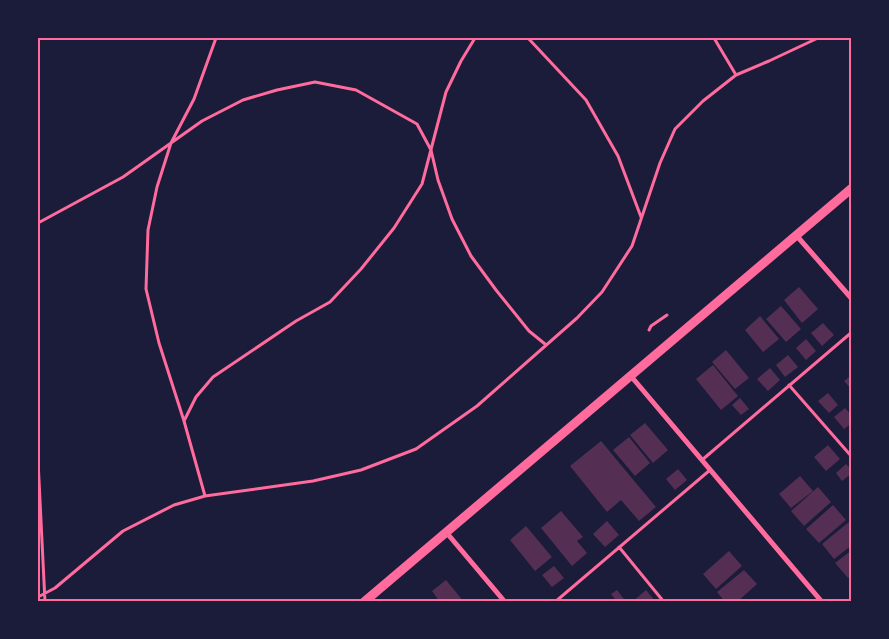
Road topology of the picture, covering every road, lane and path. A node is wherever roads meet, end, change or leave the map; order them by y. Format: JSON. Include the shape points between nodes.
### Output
{"nodes":[{"id":1,"x":216,"y":38,"type":"edge"},
{"id":2,"x":475,"y":38,"type":"edge"},
{"id":3,"x":528,"y":38,"type":"edge"},
{"id":4,"x":714,"y":38,"type":"edge"},
{"id":5,"x":818,"y":38,"type":"edge"},
{"id":6,"x":736,"y":74,"type":"junction"},
{"id":7,"x":171,"y":143,"type":"junction"},
{"id":8,"x":431,"y":150,"type":"junction"},
{"id":9,"x":852,"y":188,"type":"edge"},
{"id":10,"x":642,"y":217,"type":"junction"},
{"id":11,"x":38,"y":223,"type":"edge"},
{"id":12,"x":796,"y":235,"type":"junction"},
{"id":13,"x":852,"y":299,"type":"edge"},
{"id":14,"x":667,"y":315,"type":"dead end"},
{"id":15,"x":650,"y":330,"type":"dead end"},
{"id":16,"x":852,"y":332,"type":"edge"},
{"id":17,"x":545,"y":344,"type":"junction"},
{"id":18,"x":630,"y":375,"type":"junction"},
{"id":19,"x":789,"y":385,"type":"junction"},
{"id":20,"x":184,"y":421,"type":"junction"},
{"id":21,"x":852,"y":457,"type":"edge"},
{"id":22,"x":38,"y":460,"type":"edge"},
{"id":23,"x":702,"y":460,"type":"junction"},
{"id":24,"x":710,"y":470,"type":"junction"},
{"id":25,"x":205,"y":496,"type":"junction"},
{"id":26,"x":446,"y":532,"type":"junction"},
{"id":27,"x":618,"y":548,"type":"junction"},
{"id":28,"x":44,"y":593,"type":"junction"},
{"id":29,"x":38,"y":597,"type":"edge"},
{"id":30,"x":45,"y":602,"type":"edge"},
{"id":31,"x":364,"y":602,"type":"edge"},
{"id":32,"x":505,"y":602,"type":"edge"},
{"id":33,"x":555,"y":602,"type":"edge"},
{"id":34,"x":664,"y":602,"type":"edge"},
{"id":35,"x":822,"y":602,"type":"edge"}],
"edges":[{"from":1,"to":7,"type":"lane","via":[[194,99]]},
{"from":2,"to":8,"type":"lane","via":[[446,92]]},
{"from":3,"to":10,"type":"lane","via":[[586,100],[618,156]]},
{"from":4,"to":6,"type":"lane"},
{"from":5,"to":6,"type":"lane"},
{"from":6,"to":10,"type":"lane","via":[[703,100],[675,129]]},
{"from":7,"to":8,"type":"lane","via":[[202,120],[243,100],[316,82],[356,90],[417,124]]},
{"from":7,"to":11,"type":"lane","via":[[123,177]]},
{"from":7,"to":20,"type":"lane","via":[[148,230],[146,289]]},
{"from":8,"to":17,"type":"lane","via":[[452,219],[471,256],[529,331]]},
{"from":8,"to":20,"type":"lane","via":[[422,184],[394,228],[361,270],[330,302],[213,377],[196,397]]},
{"from":9,"to":12,"type":"street"},
{"from":10,"to":17,"type":"lane","via":[[632,246],[602,292]]},
{"from":12,"to":13,"type":"street"},
{"from":12,"to":18,"type":"street"},
{"from":14,"to":15,"type":"path"},
{"from":16,"to":19,"type":"lane"},
{"from":17,"to":25,"type":"lane","via":[[477,406],[416,449],[361,470],[313,481]]},
{"from":18,"to":23,"type":"street"},
{"from":18,"to":26,"type":"street"},
{"from":19,"to":21,"type":"lane"},
{"from":19,"to":23,"type":"lane"},
{"from":20,"to":25,"type":"lane"},
{"from":22,"to":28,"type":"lane"},
{"from":23,"to":24,"type":"street"},
{"from":24,"to":27,"type":"lane"},
{"from":24,"to":35,"type":"street"},
{"from":25,"to":28,"type":"lane","via":[[174,505],[123,531],[55,588]]},
{"from":26,"to":31,"type":"street"},
{"from":26,"to":32,"type":"street"},
{"from":27,"to":33,"type":"lane"},
{"from":27,"to":34,"type":"lane"},
{"from":28,"to":29,"type":"lane"},
{"from":28,"to":30,"type":"lane"}]}
